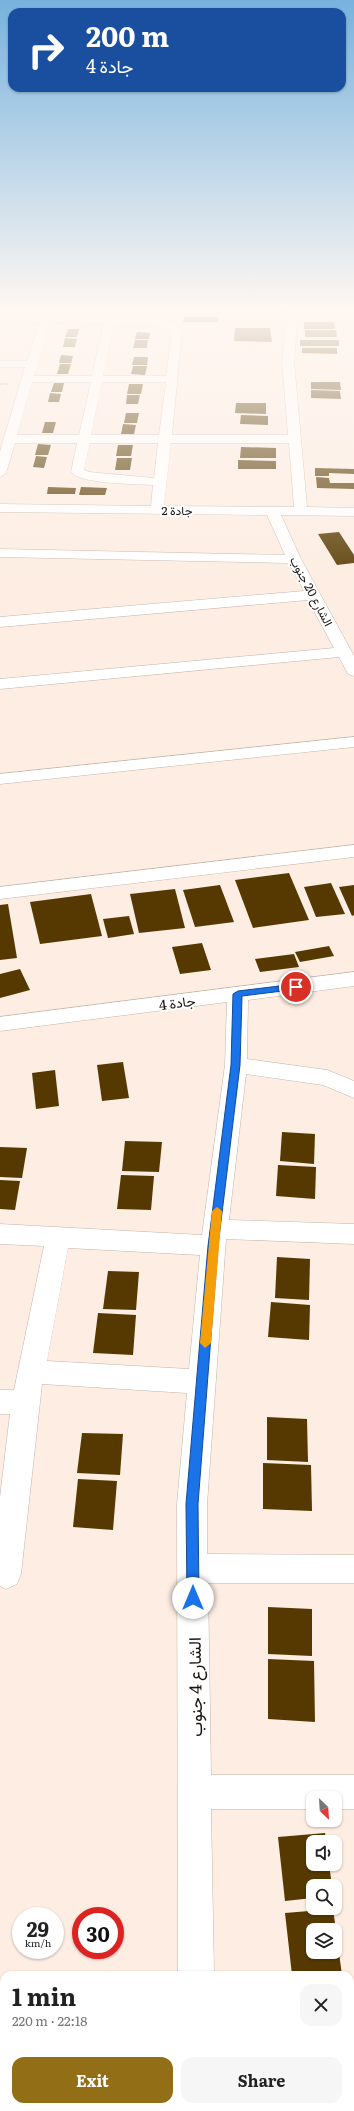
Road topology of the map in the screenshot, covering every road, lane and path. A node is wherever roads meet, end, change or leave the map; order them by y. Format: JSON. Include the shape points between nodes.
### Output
{"nodes":[{"id":1,"x":20,"y":405,"type":"edge"},
{"id":2,"x":91,"y":405,"type":"edge"},
{"id":3,"x":169,"y":405,"type":"edge"},
{"id":4,"x":292,"y":405,"type":"edge"},
{"id":5,"x":295,"y":438,"type":"junction"},
{"id":6,"x":10,"y":439,"type":"junction"},
{"id":7,"x":84,"y":439,"type":"junction"},
{"id":8,"x":165,"y":439,"type":"junction"},
{"id":9,"x":0,"y":473,"type":"edge"},
{"id":10,"x":160,"y":482,"type":"junction"},
{"id":11,"x":0,"y":508,"type":"edge"},
{"id":12,"x":157,"y":510,"type":"junction"},
{"id":13,"x":272,"y":511,"type":"junction"},
{"id":14,"x":302,"y":511,"type":"junction"},
{"id":15,"x":354,"y":512,"type":"edge"},
{"id":16,"x":0,"y":554,"type":"edge"},
{"id":17,"x":294,"y":559,"type":"junction"},
{"id":18,"x":313,"y":595,"type":"junction"},
{"id":19,"x":0,"y":622,"type":"edge"},
{"id":20,"x":344,"y":652,"type":"junction"},
{"id":21,"x":354,"y":671,"type":"edge"},
{"id":22,"x":0,"y":684,"type":"edge"},
{"id":23,"x":354,"y":742,"type":"edge"},
{"id":24,"x":0,"y":779,"type":"edge"},
{"id":25,"x":354,"y":851,"type":"edge"},
{"id":26,"x":0,"y":893,"type":"edge"},
{"id":27,"x":354,"y":979,"type":"edge"},
{"id":28,"x":238,"y":994,"type":"junction"},
{"id":29,"x":0,"y":1024,"type":"edge"},
{"id":30,"x":236,"y":1065,"type":"junction"},
{"id":31,"x":354,"y":1090,"type":"edge"},
{"id":32,"x":0,"y":1234,"type":"edge"},
{"id":33,"x":354,"y":1234,"type":"edge"},
{"id":34,"x":58,"y":1237,"type":"junction"},
{"id":35,"x":214,"y":1237,"type":"junction"},
{"id":36,"x":30,"y":1372,"type":"junction"},
{"id":37,"x":202,"y":1382,"type":"junction"},
{"id":38,"x":12,"y":1402,"type":"edge"},
{"id":39,"x":193,"y":1568,"type":"junction"},
{"id":40,"x":354,"y":1569,"type":"edge"},
{"id":41,"x":6,"y":1574,"type":"dead end"},
{"id":42,"x":195,"y":1792,"type":"junction"},
{"id":43,"x":354,"y":1792,"type":"edge"},
{"id":44,"x":196,"y":1971,"type":"edge"}],
"edges":[{"from":1,"to":6,"type":"street"},
{"from":2,"to":7,"type":"street"},
{"from":3,"to":8,"type":"street"},
{"from":4,"to":5,"type":"street"},
{"from":5,"to":8,"type":"street"},
{"from":5,"to":14,"type":"street"},
{"from":6,"to":7,"type":"street"},
{"from":6,"to":9,"type":"street"},
{"from":7,"to":8,"type":"street"},
{"from":7,"to":10,"type":"street","via":[[77,472],[87,476]]},
{"from":8,"to":10,"type":"street"},
{"from":10,"to":12,"type":"street"},
{"from":11,"to":12,"type":"street","name":"جادة 2"},
{"from":12,"to":13,"type":"street","name":"جادة 2"},
{"from":13,"to":14,"type":"street","name":"جادة 2"},
{"from":13,"to":17,"type":"street","name":"الشارع 20 جنوب"},
{"from":14,"to":15,"type":"street","name":"جادة 2"},
{"from":16,"to":17,"type":"street"},
{"from":17,"to":18,"type":"street","name":"الشارع 20 جنوب"},
{"from":18,"to":19,"type":"street"},
{"from":18,"to":20,"type":"street","name":"الشارع 20 جنوب"},
{"from":20,"to":21,"type":"street","name":"الشارع 20 جنوب"},
{"from":20,"to":22,"type":"street"},
{"from":23,"to":24,"type":"street"},
{"from":25,"to":26,"type":"street"},
{"from":27,"to":28,"type":"street","name":"جادة 4"},
{"from":28,"to":29,"type":"street","name":"جادة 4"},
{"from":28,"to":30,"type":"street","name":"الشارع 4 جنوب"},
{"from":30,"to":31,"type":"street","via":[[327,1078]]},
{"from":30,"to":35,"type":"street","name":"الشارع 4 جنوب"},
{"from":32,"to":34,"type":"street"},
{"from":33,"to":35,"type":"street"},
{"from":34,"to":35,"type":"street"},
{"from":34,"to":36,"type":"street"},
{"from":35,"to":37,"type":"street","name":"الشارع 4 جنوب"},
{"from":36,"to":37,"type":"street"},
{"from":36,"to":38,"type":"street"},
{"from":37,"to":39,"type":"street","name":"الشارع 4 جنوب","via":[[192,1504]]},
{"from":38,"to":41,"type":"street"},
{"from":39,"to":40,"type":"street"},
{"from":39,"to":42,"type":"street","name":"الشارع 4 جنوب"},
{"from":42,"to":43,"type":"street"},
{"from":42,"to":44,"type":"street","name":"الشارع 4 جنوب"}]}
